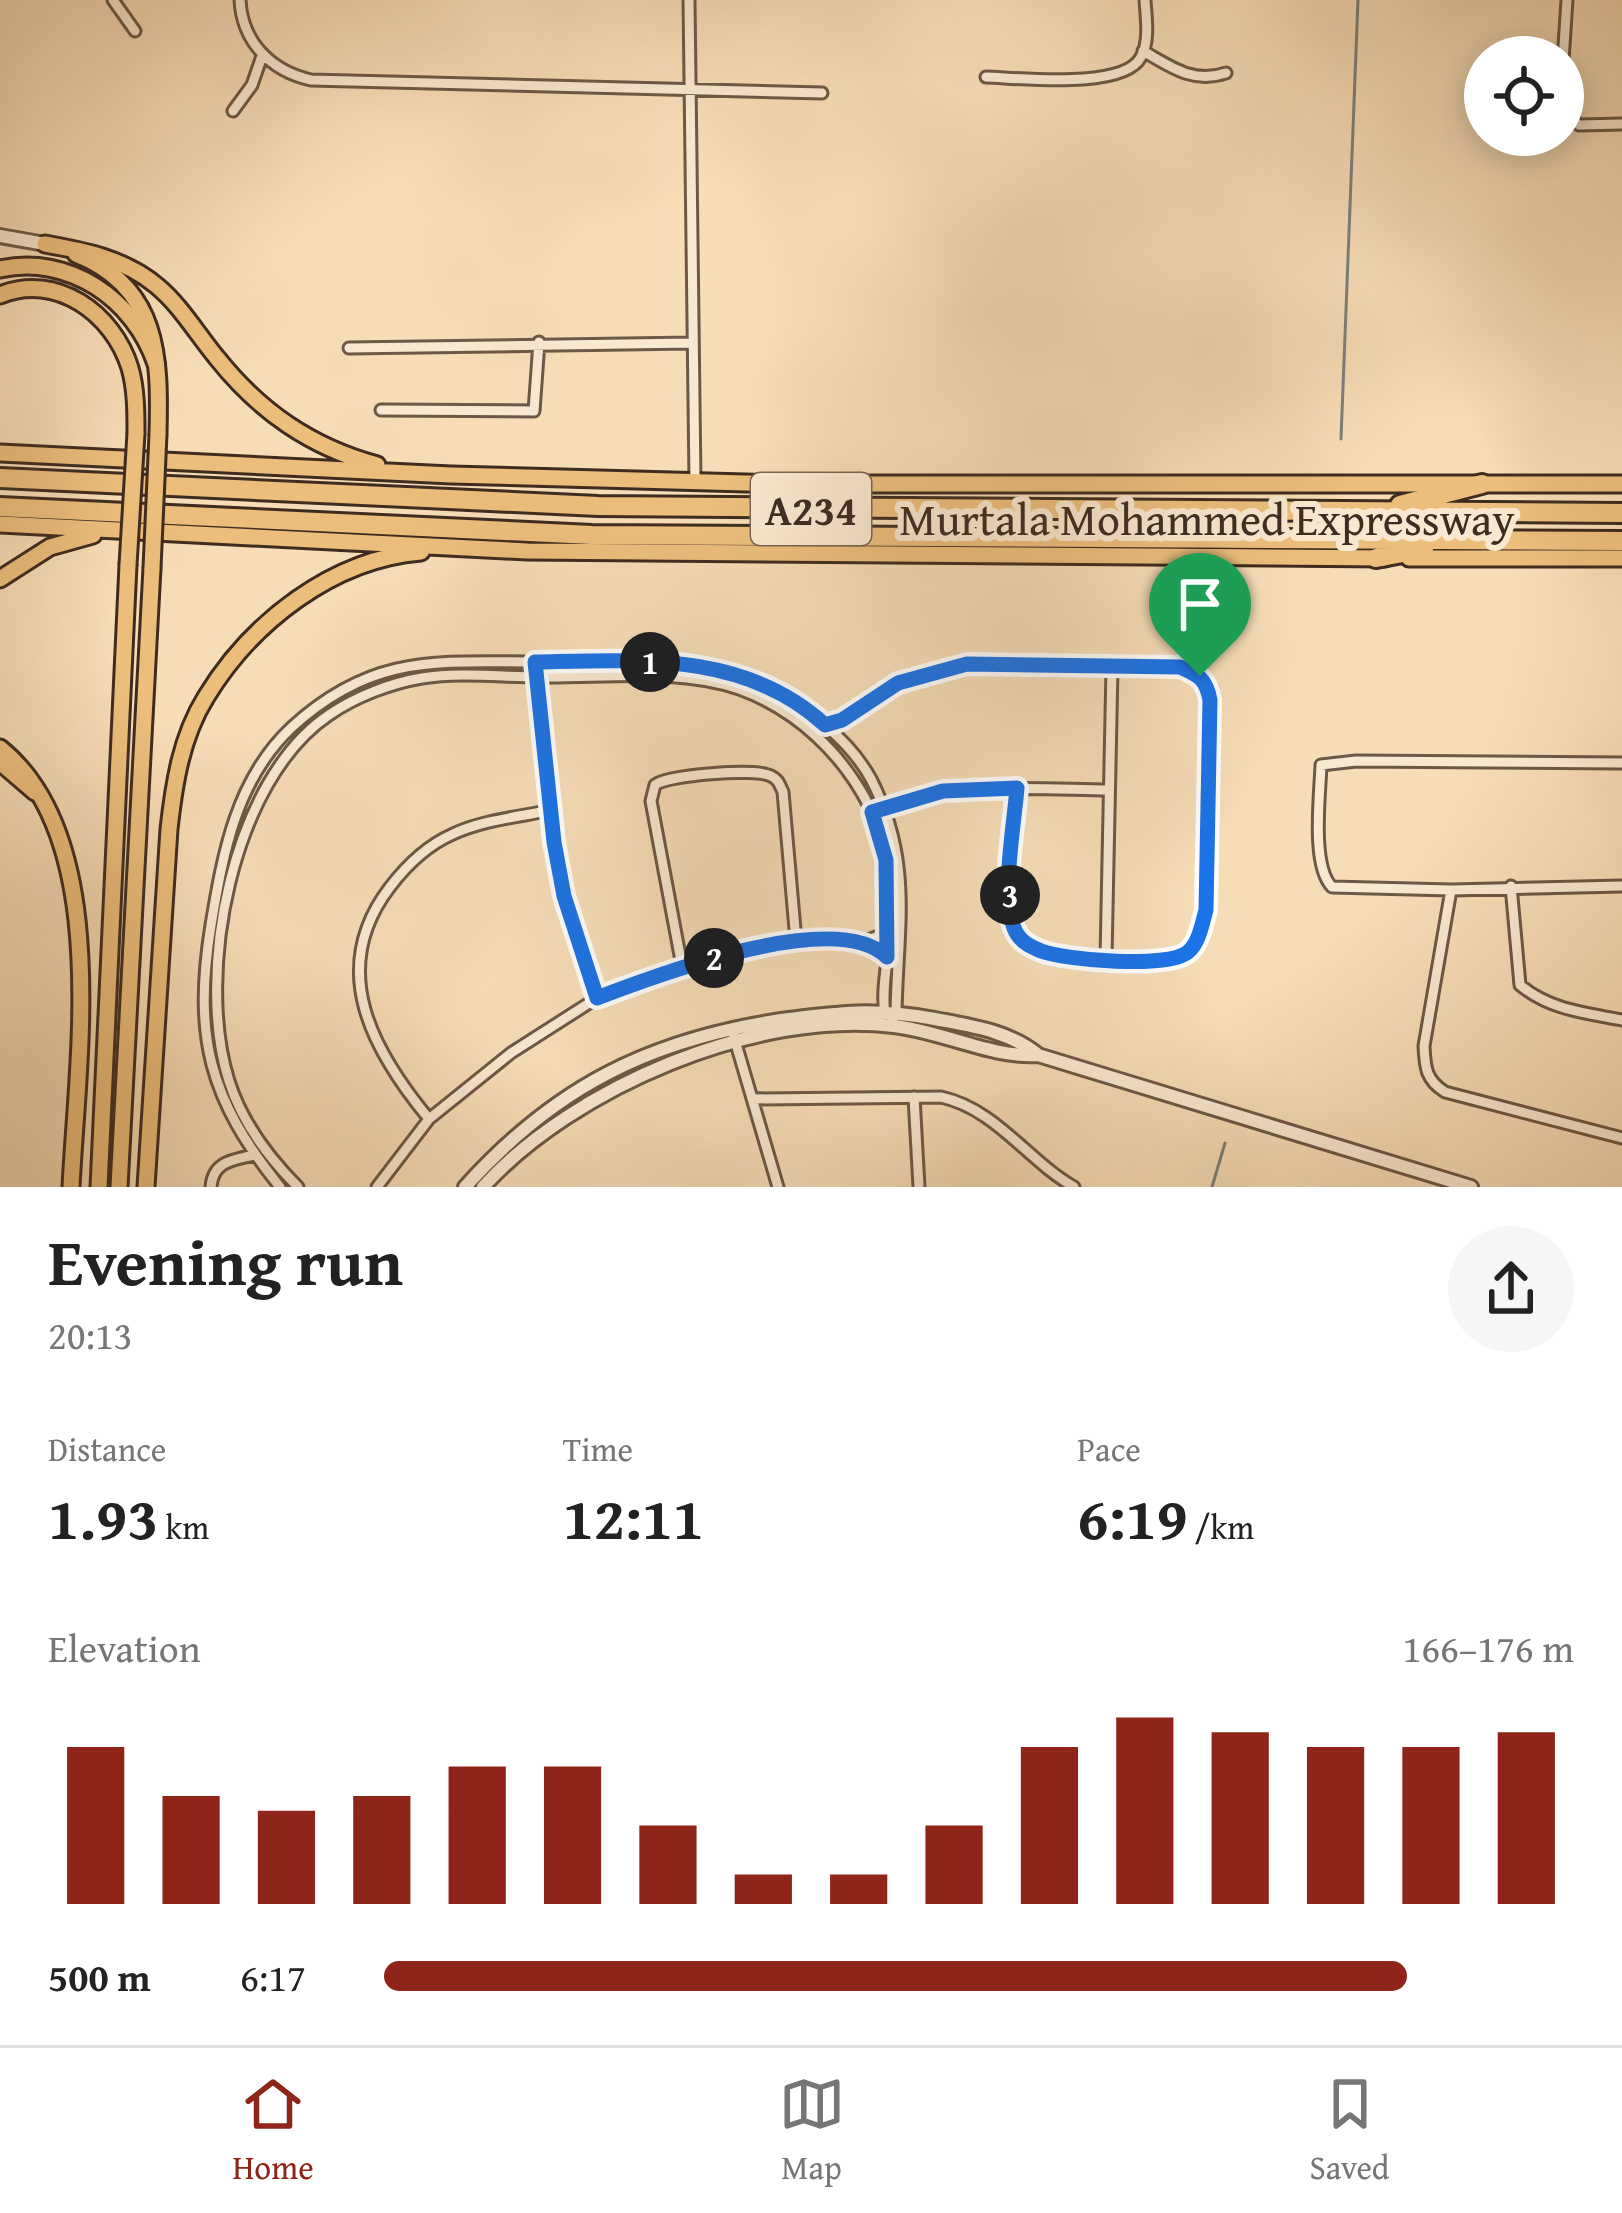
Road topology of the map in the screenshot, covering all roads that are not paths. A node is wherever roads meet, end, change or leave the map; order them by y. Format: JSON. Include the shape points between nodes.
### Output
{"nodes":[{"id":1,"x":113,"y":0,"type":"edge"},
{"id":2,"x":240,"y":0,"type":"edge"},
{"id":3,"x":689,"y":0,"type":"edge"},
{"id":4,"x":1144,"y":0,"type":"edge"},
{"id":5,"x":1568,"y":0,"type":"edge"},
{"id":6,"x":135,"y":31,"type":"dead end"},
{"id":7,"x":1565,"y":36,"type":"edge"},
{"id":8,"x":1143,"y":51,"type":"junction"},
{"id":9,"x":262,"y":56,"type":"junction"},
{"id":10,"x":1226,"y":73,"type":"dead end"},
{"id":11,"x":986,"y":77,"type":"dead end"},
{"id":12,"x":689,"y":90,"type":"junction"},
{"id":13,"x":822,"y":93,"type":"dead end"},
{"id":14,"x":232,"y":111,"type":"dead end"},
{"id":15,"x":1622,"y":124,"type":"edge"},
{"id":16,"x":1584,"y":125,"type":"edge"},
{"id":17,"x":0,"y":236,"type":"edge"},
{"id":18,"x":45,"y":244,"type":"junction"},
{"id":19,"x":0,"y":269,"type":"edge"},
{"id":20,"x":0,"y":295,"type":"edge"},
{"id":21,"x":539,"y":342,"type":"junction"},
{"id":22,"x":692,"y":343,"type":"junction"},
{"id":23,"x":349,"y":348,"type":"dead end"},
{"id":24,"x":156,"y":364,"type":"junction"},
{"id":25,"x":381,"y":410,"type":"dead end"},
{"id":26,"x":0,"y":449,"type":"edge"},
{"id":27,"x":452,"y":475,"type":"junction"},
{"id":28,"x":0,"y":478,"type":"edge"},
{"id":29,"x":695,"y":481,"type":"junction"},
{"id":30,"x":1482,"y":484,"type":"junction"},
{"id":31,"x":1622,"y":484,"type":"edge"},
{"id":32,"x":0,"y":507,"type":"edge"},
{"id":33,"x":1371,"y":512,"type":"junction"},
{"id":34,"x":1622,"y":513,"type":"edge"},
{"id":35,"x":0,"y":524,"type":"edge"},
{"id":36,"x":123,"y":530,"type":"junction"},
{"id":37,"x":1475,"y":541,"type":"junction"},
{"id":38,"x":1622,"y":541,"type":"edge"},
{"id":39,"x":527,"y":551,"type":"junction"},
{"id":40,"x":1376,"y":558,"type":"junction"},
{"id":41,"x":1622,"y":558,"type":"edge"},
{"id":42,"x":0,"y":580,"type":"edge"},
{"id":43,"x":535,"y":662,"type":"junction"},
{"id":44,"x":1112,"y":668,"type":"junction"},
{"id":45,"x":536,"y":677,"type":"junction"},
{"id":46,"x":842,"y":720,"type":"junction"},
{"id":47,"x":825,"y":725,"type":"junction"},
{"id":48,"x":837,"y":734,"type":"junction"},
{"id":49,"x":0,"y":748,"type":"edge"},
{"id":50,"x":0,"y":762,"type":"edge"},
{"id":51,"x":1622,"y":763,"type":"edge"},
{"id":52,"x":1017,"y":788,"type":"junction"},
{"id":53,"x":1109,"y":790,"type":"junction"},
{"id":54,"x":35,"y":792,"type":"junction"},
{"id":55,"x":551,"y":810,"type":"junction"},
{"id":56,"x":877,"y":810,"type":"junction"},
{"id":57,"x":1511,"y":886,"type":"junction"},
{"id":58,"x":1622,"y":886,"type":"edge"},
{"id":59,"x":1450,"y":890,"type":"junction"},
{"id":60,"x":888,"y":932,"type":"junction"},
{"id":61,"x":796,"y":941,"type":"junction"},
{"id":62,"x":866,"y":941,"type":"junction"},
{"id":63,"x":887,"y":957,"type":"junction"},
{"id":64,"x":1106,"y":958,"type":"junction"},
{"id":65,"x":682,"y":966,"type":"junction"},
{"id":66,"x":597,"y":998,"type":"junction"},
{"id":67,"x":890,"y":1010,"type":"junction"},
{"id":68,"x":1622,"y":1020,"type":"edge"},
{"id":69,"x":890,"y":1025,"type":"junction"},
{"id":70,"x":733,"y":1035,"type":"junction"},
{"id":71,"x":1038,"y":1055,"type":"junction"},
{"id":72,"x":914,"y":1097,"type":"junction"},
{"id":73,"x":752,"y":1099,"type":"junction"},
{"id":74,"x":429,"y":1119,"type":"junction"},
{"id":75,"x":1622,"y":1138,"type":"edge"},
{"id":76,"x":254,"y":1155,"type":"junction"},
{"id":77,"x":1419,"y":1171,"type":"dead end"},
{"id":78,"x":70,"y":1187,"type":"edge"},
{"id":79,"x":99,"y":1187,"type":"edge"},
{"id":80,"x":119,"y":1187,"type":"edge"},
{"id":81,"x":146,"y":1187,"type":"edge"},
{"id":82,"x":211,"y":1187,"type":"edge"},
{"id":83,"x":280,"y":1187,"type":"edge"},
{"id":84,"x":298,"y":1187,"type":"edge"},
{"id":85,"x":377,"y":1187,"type":"edge"},
{"id":86,"x":465,"y":1187,"type":"edge"},
{"id":87,"x":483,"y":1187,"type":"edge"},
{"id":88,"x":778,"y":1187,"type":"edge"},
{"id":89,"x":919,"y":1187,"type":"edge"},
{"id":90,"x":1074,"y":1187,"type":"edge"},
{"id":91,"x":1471,"y":1187,"type":"edge"}],
"edges":[{"from":1,"to":6,"type":"street"},
{"from":2,"to":9,"type":"street"},
{"from":3,"to":12,"type":"street"},
{"from":4,"to":8,"type":"street"},
{"from":5,"to":7,"type":"street"},
{"from":8,"to":10,"type":"street","via":[[1190,75]]},
{"from":8,"to":11,"type":"street","via":[[1112,76]]},
{"from":9,"to":12,"type":"street","via":[[311,80]]},
{"from":9,"to":14,"type":"street"},
{"from":12,"to":13,"type":"street"},
{"from":12,"to":22,"type":"street"},
{"from":15,"to":16,"type":"street"},
{"from":17,"to":18,"type":"street"},
{"from":18,"to":24,"type":"main road","via":[[123,283],[147,317]]},
{"from":18,"to":27,"type":"main road","via":[[100,255],[156,285],[253,399],[296,432],[352,458]]},
{"from":19,"to":24,"type":"main road","via":[[38,265],[94,285],[140,329]]},
{"from":20,"to":79,"type":"main road","bridge":true,"via":[[46,288],[85,304],[132,374],[136,433]]},
{"from":21,"to":22,"type":"street"},
{"from":21,"to":23,"type":"street"},
{"from":21,"to":25,"type":"street","via":[[536,407],[529,413]]},
{"from":22,"to":29,"type":"street"},
{"from":24,"to":80,"type":"main road","bridge":true},
{"from":26,"to":27,"type":"main road","name":"Murtala Mohammed Expressway"},
{"from":27,"to":29,"type":"main road","name":"Murtala Mohammed Expressway"},
{"from":28,"to":33,"type":"highway","name":"Murtala Mohammed Expressway","number":"A234","via":[[598,506]]},
{"from":29,"to":30,"type":"main road","name":"Murtala Mohammed Expressway"},
{"from":30,"to":31,"type":"main road","name":"Murtala Mohammed Expressway"},
{"from":30,"to":33,"type":"highway"},
{"from":32,"to":37,"type":"highway","name":"Murtala Mohammed Expressway","number":"A234","via":[[592,535]]},
{"from":33,"to":34,"type":"highway","name":"Murtala Mohammed Expressway","number":"A234"},
{"from":35,"to":36,"type":"main road","name":"Murtala Mohammed Expressway"},
{"from":36,"to":39,"type":"main road","name":"Murtala Mohammed Expressway"},
{"from":36,"to":42,"type":"main road","via":[[66,540]]},
{"from":37,"to":38,"type":"highway","name":"Murtala Mohammed Expressway","number":"A234"},
{"from":37,"to":40,"type":"highway"},
{"from":39,"to":40,"type":"main road","name":"Murtala Mohammed Expressway"},
{"from":39,"to":81,"type":"main road","via":[[413,553],[324,582],[272,619],[205,698],[173,789]]},
{"from":40,"to":41,"type":"main road","name":"Murtala Mohammed Expressway"},
{"from":43,"to":45,"type":"street"},
{"from":43,"to":47,"type":"street","via":[[673,662],[742,675]]},
{"from":43,"to":76,"type":"street","via":[[455,659],[347,686],[291,728],[252,779],[222,858],[204,974],[216,1083]]},
{"from":44,"to":46,"type":"street","via":[[967,664],[898,683]]},
{"from":44,"to":53,"type":"street"},
{"from":44,"to":64,"type":"street","via":[[1180,667],[1207,685],[1206,910],[1182,956],[1157,963]]},
{"from":45,"to":55,"type":"street"},
{"from":45,"to":56,"type":"street","via":[[666,676],[739,689],[827,745]]},
{"from":45,"to":84,"type":"street","via":[[421,678],[334,711],[276,769],[246,825],[217,976],[223,1054],[258,1141]]},
{"from":46,"to":47,"type":"street"},
{"from":46,"to":48,"type":"street"},
{"from":47,"to":48,"type":"street"},
{"from":48,"to":56,"type":"street","via":[[870,778]]},
{"from":49,"to":54,"type":"main road"},
{"from":50,"to":54,"type":"main road"},
{"from":51,"to":59,"type":"street","via":[[1322,765],[1319,813],[1332,887]]},
{"from":52,"to":53,"type":"street"},
{"from":52,"to":56,"type":"street","via":[[943,791]]},
{"from":52,"to":64,"type":"street","via":[[1014,929],[1046,953]]},
{"from":53,"to":64,"type":"street"},
{"from":54,"to":78,"type":"main road","via":[[62,849],[79,935]]},
{"from":55,"to":66,"type":"street","via":[[564,896]]},
{"from":55,"to":74,"type":"street","via":[[434,845],[404,870],[367,925],[359,974],[365,1016]]},
{"from":56,"to":60,"type":"street"},
{"from":56,"to":67,"type":"street","via":[[902,874]]},
{"from":57,"to":58,"type":"street"},
{"from":57,"to":59,"type":"street"},
{"from":57,"to":68,"type":"street","via":[[1520,985],[1556,1006]]},
{"from":59,"to":75,"type":"street","via":[[1424,1046],[1432,1084]]},
{"from":60,"to":62,"type":"street"},
{"from":60,"to":63,"type":"street"},
{"from":61,"to":62,"type":"street"},
{"from":61,"to":65,"type":"street"},
{"from":61,"to":65,"type":"street","via":[[778,782],[760,773],[669,777],[655,785],[651,801]]},
{"from":62,"to":63,"type":"street"},
{"from":63,"to":67,"type":"street"},
{"from":65,"to":66,"type":"street"},
{"from":66,"to":74,"type":"street","via":[[511,1052]]},
{"from":67,"to":69,"type":"street"},
{"from":67,"to":70,"type":"street"},
{"from":67,"to":71,"type":"street","via":[[993,1031]]},
{"from":69,"to":70,"type":"street"},
{"from":69,"to":71,"type":"street"},
{"from":70,"to":73,"type":"street"},
{"from":70,"to":86,"type":"street","via":[[663,1047],[585,1085]]},
{"from":70,"to":87,"type":"street","via":[[604,1094]]},
{"from":71,"to":91,"type":"street"},
{"from":72,"to":73,"type":"street"},
{"from":72,"to":89,"type":"street"},
{"from":72,"to":90,"type":"street","via":[[962,1102]]},
{"from":73,"to":88,"type":"street"},
{"from":74,"to":85,"type":"street"},
{"from":76,"to":82,"type":"street","via":[[222,1163]]},
{"from":76,"to":83,"type":"street"},
{"from":77,"to":91,"type":"street"}]}
